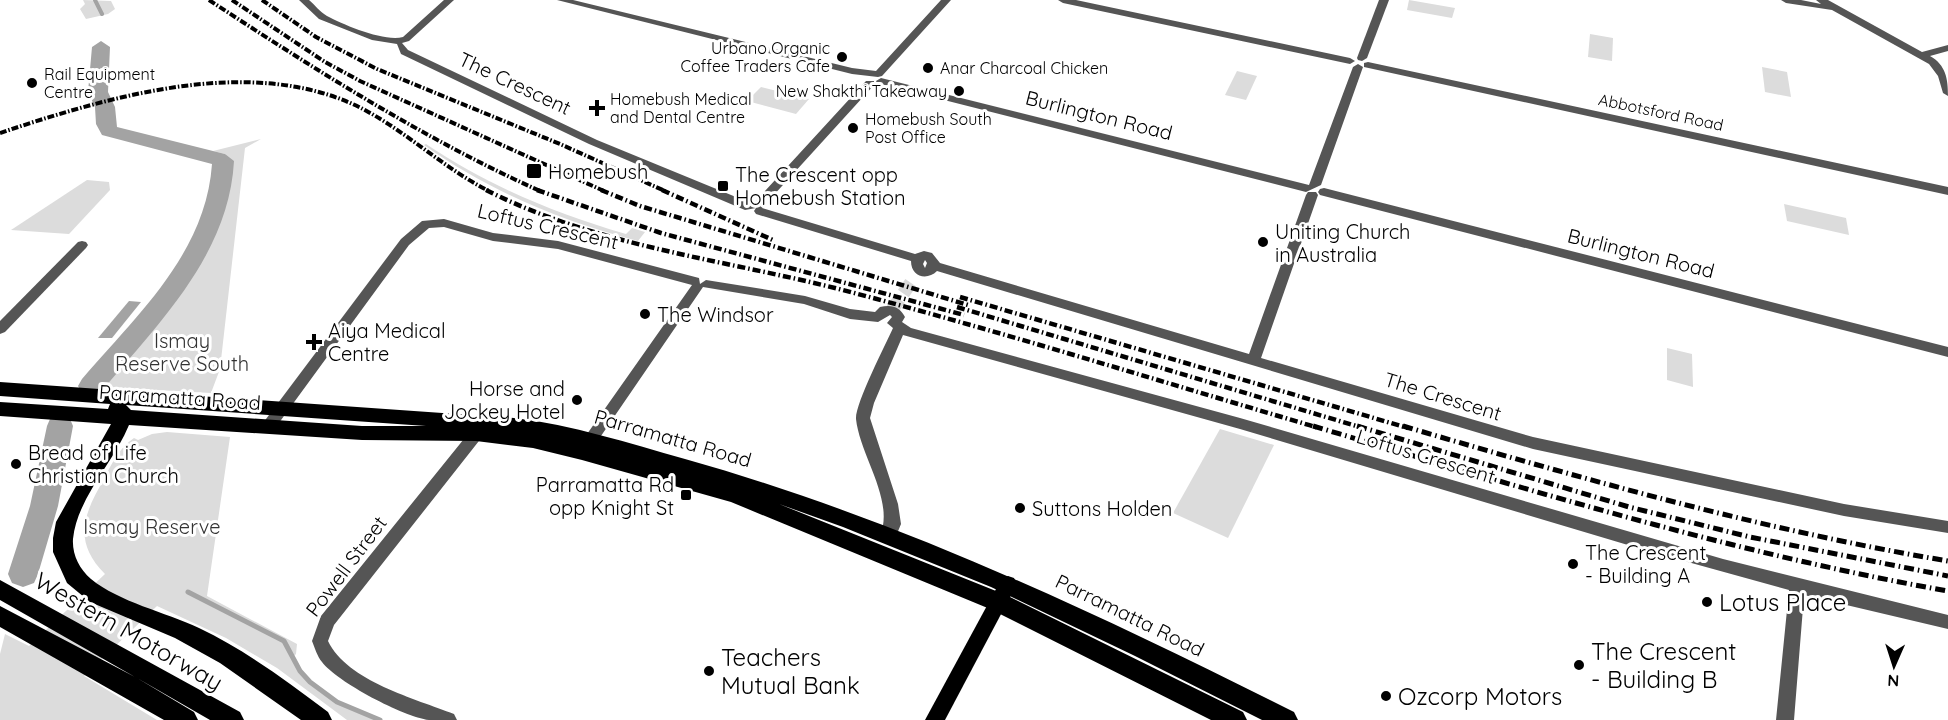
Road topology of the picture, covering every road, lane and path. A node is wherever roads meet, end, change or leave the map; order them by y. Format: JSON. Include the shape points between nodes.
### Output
{"nodes":[{"id":1,"x":304,"y":0,"type":"edge"},
{"id":2,"x":449,"y":0,"type":"edge"},
{"id":3,"x":562,"y":0,"type":"edge"},
{"id":4,"x":946,"y":0,"type":"edge"},
{"id":5,"x":1063,"y":0,"type":"edge"},
{"id":6,"x":1384,"y":0,"type":"edge"},
{"id":7,"x":1786,"y":0,"type":"edge"},
{"id":8,"x":1821,"y":0,"type":"edge"},
{"id":9,"x":1840,"y":10,"type":"junction"},
{"id":10,"x":401,"y":42,"type":"junction"},
{"id":11,"x":1948,"y":48,"type":"edge"},
{"id":12,"x":1922,"y":55,"type":"junction"},
{"id":13,"x":1359,"y":63,"type":"junction"},
{"id":14,"x":1946,"y":77,"type":"edge"},
{"id":15,"x":875,"y":78,"type":"junction"},
{"id":16,"x":1948,"y":93,"type":"edge"},
{"id":17,"x":1314,"y":190,"type":"junction"},
{"id":18,"x":1948,"y":191,"type":"edge"},
{"id":19,"x":756,"y":208,"type":"junction"},
{"id":20,"x":82,"y":244,"type":"dead end"},
{"id":21,"x":699,"y":284,"type":"junction"},
{"id":22,"x":895,"y":317,"type":"junction"},
{"id":23,"x":0,"y":329,"type":"edge"},
{"id":24,"x":1948,"y":352,"type":"edge"},
{"id":25,"x":1254,"y":359,"type":"junction"},
{"id":26,"x":2,"y":389,"type":"edge"},
{"id":27,"x":0,"y":409,"type":"edge"},
{"id":28,"x":280,"y":410,"type":"junction"},
{"id":29,"x":122,"y":416,"type":"junction"},
{"id":30,"x":268,"y":427,"type":"junction"},
{"id":31,"x":480,"y":429,"type":"junction"},
{"id":32,"x":586,"y":446,"type":"junction"},
{"id":33,"x":1948,"y":527,"type":"edge"},
{"id":34,"x":888,"y":536,"type":"junction"},
{"id":35,"x":1797,"y":586,"type":"junction"},
{"id":36,"x":0,"y":589,"type":"edge"},
{"id":37,"x":1003,"y":593,"type":"junction"},
{"id":38,"x":0,"y":616,"type":"edge"},
{"id":39,"x":1948,"y":622,"type":"edge"},
{"id":40,"x":186,"y":720,"type":"edge"},
{"id":41,"x":232,"y":720,"type":"edge"},
{"id":42,"x":320,"y":720,"type":"edge"},
{"id":43,"x":448,"y":720,"type":"edge"},
{"id":44,"x":935,"y":720,"type":"edge"},
{"id":45,"x":1235,"y":720,"type":"edge"},
{"id":46,"x":1286,"y":720,"type":"edge"},
{"id":47,"x":1785,"y":720,"type":"edge"}],
"edges":[{"from":1,"to":10,"type":"street","name":"The Crescent","via":[[322,17],[375,38]]},
{"from":2,"to":10,"type":"street"},
{"from":3,"to":15,"type":"street","name":"Burlington Road"},
{"from":4,"to":15,"type":"street"},
{"from":5,"to":13,"type":"street","name":"Abbotsford Road"},
{"from":6,"to":13,"type":"street"},
{"from":7,"to":9,"type":"street"},
{"from":8,"to":9,"type":"street"},
{"from":9,"to":12,"type":"street"},
{"from":10,"to":19,"type":"street","name":"The Crescent","via":[[404,52],[566,129]]},
{"from":11,"to":12,"type":"street"},
{"from":12,"to":14,"type":"street"},
{"from":13,"to":17,"type":"street"},
{"from":13,"to":18,"type":"street","name":"Abbotsford Road"},
{"from":14,"to":16,"type":"street"},
{"from":15,"to":17,"type":"street","name":"Burlington Road"},
{"from":15,"to":19,"type":"street"},
{"from":17,"to":24,"type":"street","name":"Burlington Road"},
{"from":17,"to":25,"type":"street"},
{"from":19,"to":25,"type":"street","name":"The Crescent","via":[[917,269],[935,266]]},
{"from":20,"to":23,"type":"street"},
{"from":21,"to":22,"type":"street","name":"Loftus Crescent","via":[[805,300],[850,314],[878,317],[883,324]]},
{"from":21,"to":28,"type":"street","name":"Loftus Crescent","via":[[558,245],[493,237],[444,223],[426,224],[405,242]]},
{"from":21,"to":32,"type":"street"},
{"from":22,"to":34,"type":"street","via":[[863,418],[890,504],[893,524]]},
{"from":22,"to":35,"type":"street","name":"Loftus Crescent","via":[[907,331],[1151,397]]},
{"from":25,"to":33,"type":"street","name":"The Crescent","via":[[1567,452]]},
{"from":26,"to":28,"type":"highway","name":"Parramatta Road"},
{"from":26,"to":29,"type":"highway","via":[[43,400],[110,406],[122,411]]},
{"from":27,"to":29,"type":"highway","name":"Parramatta Road"},
{"from":28,"to":30,"type":"street"},
{"from":28,"to":31,"type":"highway","name":"Parramatta Road"},
{"from":29,"to":30,"type":"highway","name":"Parramatta Road"},
{"from":29,"to":42,"type":"highway","via":[[68,518],[63,538],[66,560],[82,585],[243,663]]},
{"from":30,"to":31,"type":"highway","name":"Parramatta Road","via":[[362,433]]},
{"from":31,"to":32,"type":"highway","name":"Parramatta Road"},
{"from":31,"to":43,"type":"street","name":"Powell Street","via":[[327,621],[320,641],[328,659],[342,671],[377,691]]},
{"from":32,"to":34,"type":"highway","name":"Parramatta Road","via":[[768,490]]},
{"from":32,"to":37,"type":"highway","name":"Parramatta Road","via":[[735,495]]},
{"from":34,"to":37,"type":"highway","name":"Parramatta Road"},
{"from":35,"to":39,"type":"street","name":"Loftus Crescent"},
{"from":35,"to":47,"type":"street"},
{"from":36,"to":41,"type":"highway","name":"Western Motorway"},
{"from":37,"to":44,"type":"main road"},
{"from":37,"to":45,"type":"highway","name":"Parramatta Road"},
{"from":37,"to":46,"type":"highway","name":"Parramatta Road","via":[[1070,611]]},
{"from":38,"to":40,"type":"highway"}]}
